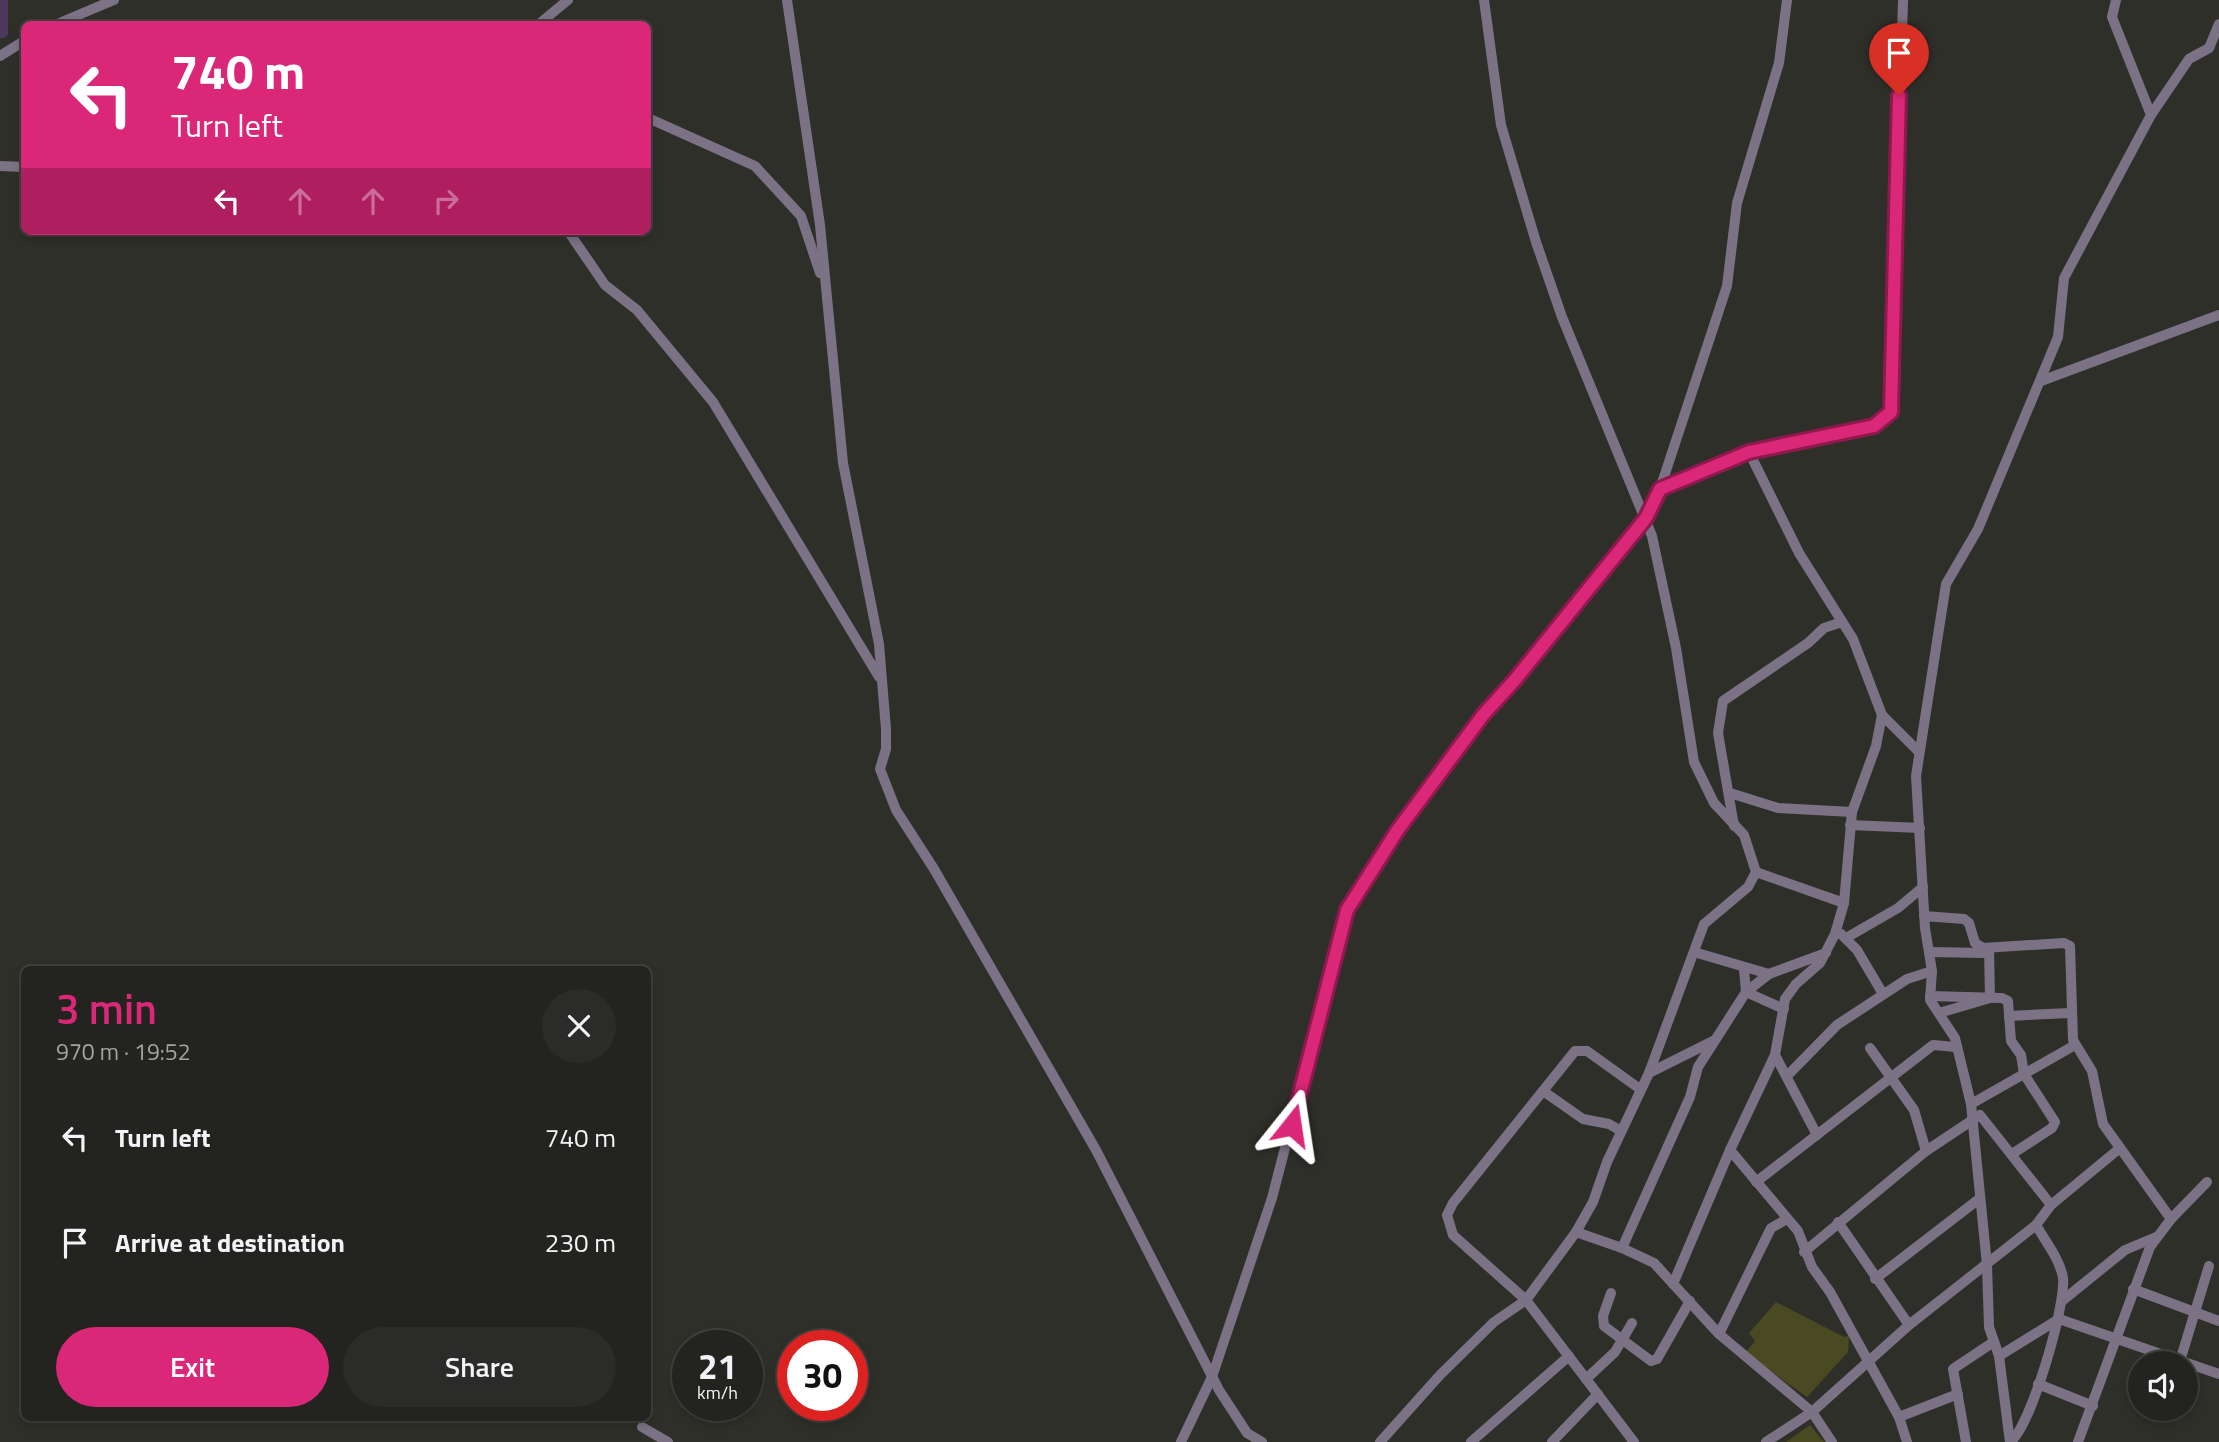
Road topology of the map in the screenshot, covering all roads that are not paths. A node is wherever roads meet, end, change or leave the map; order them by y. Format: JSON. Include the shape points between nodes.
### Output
{"nodes":[{"id":1,"x":114,"y":0,"type":"edge"},
{"id":2,"x":568,"y":0,"type":"edge"},
{"id":3,"x":787,"y":0,"type":"edge"},
{"id":4,"x":1484,"y":0,"type":"edge"},
{"id":5,"x":1787,"y":0,"type":"edge"},
{"id":6,"x":1903,"y":0,"type":"edge"},
{"id":7,"x":2116,"y":0,"type":"edge"},
{"id":8,"x":64,"y":21,"type":"edge"},
{"id":9,"x":543,"y":21,"type":"edge"},
{"id":10,"x":2219,"y":24,"type":"edge"},
{"id":11,"x":21,"y":43,"type":"edge"},
{"id":12,"x":0,"y":56,"type":"edge"},
{"id":13,"x":2151,"y":115,"type":"junction"},
{"id":14,"x":651,"y":119,"type":"edge"},
{"id":15,"x":0,"y":166,"type":"edge"},
{"id":16,"x":21,"y":167,"type":"edge"},
{"id":17,"x":571,"y":235,"type":"edge"},
{"id":18,"x":827,"y":291,"type":"junction"},
{"id":19,"x":2219,"y":315,"type":"edge"},
{"id":20,"x":2041,"y":381,"type":"junction"},
{"id":21,"x":1749,"y":452,"type":"junction"},
{"id":22,"x":1660,"y":489,"type":"junction"},
{"id":23,"x":1646,"y":518,"type":"junction"},
{"id":24,"x":1842,"y":622,"type":"junction"},
{"id":25,"x":880,"y":678,"type":"junction"},
{"id":26,"x":1882,"y":715,"type":"junction"},
{"id":27,"x":1919,"y":752,"type":"junction"},
{"id":28,"x":1730,"y":793,"type":"junction"},
{"id":29,"x":1852,"y":812,"type":"junction"},
{"id":30,"x":1850,"y":825,"type":"junction"},
{"id":31,"x":1734,"y":826,"type":"junction"},
{"id":32,"x":1920,"y":828,"type":"junction"},
{"id":33,"x":1756,"y":873,"type":"junction"},
{"id":34,"x":1923,"y":887,"type":"junction"},
{"id":35,"x":1844,"y":903,"type":"junction"},
{"id":36,"x":1924,"y":916,"type":"junction"},
{"id":37,"x":1836,"y":931,"type":"junction"},
{"id":38,"x":1846,"y":938,"type":"junction"},
{"id":39,"x":1694,"y":951,"type":"junction"},
{"id":40,"x":1989,"y":951,"type":"junction"},
{"id":41,"x":1929,"y":952,"type":"junction"},
{"id":42,"x":1826,"y":953,"type":"junction"},
{"id":43,"x":1744,"y":969,"type":"junction"},
{"id":44,"x":1932,"y":971,"type":"junction"},
{"id":45,"x":1769,"y":974,"type":"junction"},
{"id":46,"x":1746,"y":992,"type":"junction"},
{"id":47,"x":1883,"y":995,"type":"junction"},
{"id":48,"x":1930,"y":996,"type":"junction"},
{"id":49,"x":1990,"y":998,"type":"junction"},
{"id":50,"x":1784,"y":1009,"type":"junction"},
{"id":51,"x":1939,"y":1013,"type":"junction"},
{"id":52,"x":2070,"y":1013,"type":"junction"},
{"id":53,"x":2009,"y":1016,"type":"junction"},
{"id":54,"x":1713,"y":1041,"type":"junction"},
{"id":55,"x":2075,"y":1045,"type":"junction"},
{"id":56,"x":1956,"y":1047,"type":"junction"},
{"id":57,"x":1870,"y":1048,"type":"dead end"},
{"id":58,"x":1775,"y":1055,"type":"junction"},
{"id":59,"x":1649,"y":1073,"type":"junction"},
{"id":60,"x":2024,"y":1074,"type":"junction"},
{"id":61,"x":1787,"y":1076,"type":"junction"},
{"id":62,"x":1892,"y":1077,"type":"junction"},
{"id":63,"x":1640,"y":1089,"type":"junction"},
{"id":64,"x":1543,"y":1091,"type":"junction"},
{"id":65,"x":1971,"y":1104,"type":"junction"},
{"id":66,"x":1970,"y":1120,"type":"junction"},
{"id":67,"x":1621,"y":1131,"type":"junction"},
{"id":68,"x":1817,"y":1135,"type":"junction"},
{"id":69,"x":2120,"y":1149,"type":"junction"},
{"id":70,"x":1730,"y":1150,"type":"junction"},
{"id":71,"x":1926,"y":1151,"type":"junction"},
{"id":72,"x":2012,"y":1154,"type":"junction"},
{"id":73,"x":1756,"y":1182,"type":"junction"},
{"id":74,"x":2207,"y":1182,"type":"dead end"},
{"id":75,"x":1979,"y":1199,"type":"junction"},
{"id":76,"x":2051,"y":1205,"type":"junction"},
{"id":77,"x":1787,"y":1219,"type":"junction"},
{"id":78,"x":2171,"y":1219,"type":"junction"},
{"id":79,"x":1838,"y":1222,"type":"junction"},
{"id":80,"x":2036,"y":1225,"type":"junction"},
{"id":81,"x":1576,"y":1233,"type":"junction"},
{"id":82,"x":2156,"y":1237,"type":"junction"},
{"id":83,"x":1622,"y":1248,"type":"junction"},
{"id":84,"x":1804,"y":1252,"type":"junction"},
{"id":85,"x":1987,"y":1265,"type":"junction"},
{"id":86,"x":2209,"y":1266,"type":"dead end"},
{"id":87,"x":1875,"y":1279,"type":"junction"},
{"id":88,"x":1673,"y":1284,"type":"junction"},
{"id":89,"x":2133,"y":1289,"type":"junction"},
{"id":90,"x":1611,"y":1293,"type":"dead end"},
{"id":91,"x":1526,"y":1300,"type":"junction"},
{"id":92,"x":1690,"y":1301,"type":"junction"},
{"id":93,"x":2062,"y":1301,"type":"junction"},
{"id":94,"x":2195,"y":1312,"type":"junction"},
{"id":95,"x":2059,"y":1319,"type":"junction"},
{"id":96,"x":2219,"y":1321,"type":"edge"},
{"id":97,"x":1632,"y":1323,"type":"dead end"},
{"id":98,"x":1909,"y":1325,"type":"junction"},
{"id":99,"x":1718,"y":1334,"type":"junction"},
{"id":100,"x":2115,"y":1339,"type":"junction"},
{"id":101,"x":1623,"y":1341,"type":"junction"},
{"id":102,"x":1992,"y":1343,"type":"junction"},
{"id":103,"x":2150,"y":1351,"type":"edge"},
{"id":104,"x":2183,"y":1351,"type":"edge"},
{"id":105,"x":1569,"y":1356,"type":"junction"},
{"id":106,"x":1999,"y":1356,"type":"junction"},
{"id":107,"x":1868,"y":1363,"type":"junction"},
{"id":108,"x":2198,"y":1367,"type":"edge"},
{"id":109,"x":2219,"y":1374,"type":"edge"},
{"id":110,"x":1212,"y":1377,"type":"junction"},
{"id":111,"x":1586,"y":1379,"type":"junction"},
{"id":112,"x":2038,"y":1384,"type":"junction"},
{"id":113,"x":1598,"y":1394,"type":"junction"},
{"id":114,"x":1958,"y":1394,"type":"junction"},
{"id":115,"x":2093,"y":1406,"type":"junction"},
{"id":116,"x":1812,"y":1412,"type":"junction"},
{"id":117,"x":1899,"y":1417,"type":"junction"},
{"id":118,"x":642,"y":1427,"type":"dead end"},
{"id":119,"x":668,"y":1442,"type":"edge"},
{"id":120,"x":1181,"y":1442,"type":"edge"},
{"id":121,"x":1262,"y":1442,"type":"edge"},
{"id":122,"x":1380,"y":1442,"type":"edge"},
{"id":123,"x":1471,"y":1442,"type":"edge"},
{"id":124,"x":1552,"y":1442,"type":"edge"},
{"id":125,"x":1634,"y":1442,"type":"edge"},
{"id":126,"x":1766,"y":1442,"type":"edge"},
{"id":127,"x":1832,"y":1442,"type":"edge"},
{"id":128,"x":1907,"y":1442,"type":"edge"},
{"id":129,"x":1966,"y":1442,"type":"edge"},
{"id":130,"x":2010,"y":1442,"type":"edge"},
{"id":131,"x":2078,"y":1442,"type":"edge"}],
"edges":[{"from":1,"to":8,"type":"street"},
{"from":2,"to":9,"type":"street"},
{"from":3,"to":18,"type":"street"},
{"from":4,"to":23,"type":"street","via":[[1501,125],[1536,243],[1571,340]]},
{"from":5,"to":22,"type":"street","via":[[1779,63],[1737,203],[1727,286]]},
{"from":6,"to":21,"type":"street","via":[[1891,412],[1874,426]]},
{"from":7,"to":13,"type":"street","via":[[2112,17]]},
{"from":10,"to":13,"type":"street","via":[[2209,48],[2189,59]]},
{"from":11,"to":12,"type":"street"},
{"from":13,"to":20,"type":"street","via":[[2064,278],[2058,337]]},
{"from":14,"to":18,"type":"street","via":[[755,166],[801,216]]},
{"from":15,"to":16,"type":"street"},
{"from":17,"to":25,"type":"street","via":[[605,285],[637,310],[713,402]]},
{"from":18,"to":25,"type":"street","via":[[843,463],[879,644]]},
{"from":19,"to":20,"type":"street"},
{"from":20,"to":27,"type":"street","via":[[1978,529],[1946,584]]},
{"from":21,"to":22,"type":"street"},
{"from":21,"to":24,"type":"street","via":[[1799,553]]},
{"from":22,"to":23,"type":"street"},
{"from":23,"to":31,"type":"street","via":[[1676,648],[1694,762],[1706,790]]},
{"from":23,"to":110,"type":"street","via":[[1483,715],[1397,831],[1347,910],[1272,1198]]},
{"from":24,"to":26,"type":"street"},
{"from":24,"to":28,"type":"street","via":[[1824,628],[1723,701],[1718,733]]},
{"from":25,"to":110,"type":"street","via":[[886,749],[880,769],[896,810],[1096,1150]]},
{"from":26,"to":27,"type":"street"},
{"from":26,"to":29,"type":"street","via":[[1876,747]]},
{"from":27,"to":32,"type":"street"},
{"from":28,"to":29,"type":"street","via":[[1778,808]]},
{"from":28,"to":31,"type":"street"},
{"from":29,"to":30,"type":"street"},
{"from":30,"to":32,"type":"street"},
{"from":30,"to":35,"type":"street"},
{"from":31,"to":33,"type":"street","via":[[1744,835]]},
{"from":32,"to":34,"type":"street"},
{"from":33,"to":35,"type":"street"},
{"from":33,"to":39,"type":"street","via":[[1748,887],[1704,924]]},
{"from":34,"to":36,"type":"street"},
{"from":34,"to":38,"type":"street","via":[[1899,908]]},
{"from":35,"to":37,"type":"street"},
{"from":36,"to":40,"type":"street","via":[[1964,919],[1977,946]]},
{"from":36,"to":41,"type":"street"},
{"from":37,"to":38,"type":"street"},
{"from":37,"to":42,"type":"street"},
{"from":38,"to":47,"type":"street"},
{"from":39,"to":43,"type":"street"},
{"from":39,"to":59,"type":"street"},
{"from":40,"to":41,"type":"street"},
{"from":40,"to":49,"type":"street"},
{"from":40,"to":52,"type":"street","via":[[2067,944],[2072,952]]},
{"from":41,"to":44,"type":"street"},
{"from":42,"to":45,"type":"street"},
{"from":42,"to":50,"type":"street","via":[[1796,984]]},
{"from":43,"to":45,"type":"street"},
{"from":43,"to":46,"type":"street"},
{"from":44,"to":47,"type":"street","via":[[1907,979]]},
{"from":44,"to":48,"type":"street"},
{"from":45,"to":46,"type":"street"},
{"from":46,"to":50,"type":"street"},
{"from":46,"to":54,"type":"street"},
{"from":47,"to":61,"type":"street","via":[[1837,1025]]},
{"from":48,"to":49,"type":"street"},
{"from":48,"to":51,"type":"street"},
{"from":49,"to":51,"type":"street"},
{"from":49,"to":53,"type":"street","via":[[2008,1002]]},
{"from":50,"to":58,"type":"street"},
{"from":51,"to":56,"type":"street"},
{"from":52,"to":53,"type":"street"},
{"from":52,"to":55,"type":"street"},
{"from":53,"to":60,"type":"street","via":[[2011,1041],[2021,1055]]},
{"from":54,"to":59,"type":"street"},
{"from":54,"to":83,"type":"street"},
{"from":55,"to":60,"type":"street"},
{"from":55,"to":69,"type":"street","via":[[2092,1071],[2103,1124]]},
{"from":56,"to":62,"type":"street","via":[[1933,1045]]},
{"from":56,"to":65,"type":"street"},
{"from":57,"to":62,"type":"street"},
{"from":58,"to":61,"type":"street"},
{"from":58,"to":70,"type":"street"},
{"from":59,"to":63,"type":"street"},
{"from":60,"to":65,"type":"street"},
{"from":60,"to":72,"type":"street","via":[[2055,1122]]},
{"from":61,"to":68,"type":"street"},
{"from":62,"to":68,"type":"street"},
{"from":62,"to":71,"type":"street","via":[[1914,1110]]},
{"from":63,"to":64,"type":"street","via":[[1581,1049]]},
{"from":63,"to":67,"type":"street"},
{"from":64,"to":67,"type":"street","via":[[1587,1120]]},
{"from":64,"to":91,"type":"street","via":[[1447,1215],[1453,1235]]},
{"from":65,"to":66,"type":"street"},
{"from":66,"to":71,"type":"street"},
{"from":66,"to":72,"type":"street","via":[[1980,1115]]},
{"from":66,"to":75,"type":"street"},
{"from":67,"to":81,"type":"street","via":[[1594,1202]]},
{"from":68,"to":73,"type":"street"},
{"from":69,"to":76,"type":"street"},
{"from":69,"to":78,"type":"street"},
{"from":70,"to":73,"type":"street"},
{"from":70,"to":88,"type":"street"},
{"from":71,"to":79,"type":"street"},
{"from":72,"to":76,"type":"street"},
{"from":73,"to":77,"type":"street"},
{"from":74,"to":78,"type":"street"},
{"from":75,"to":85,"type":"street"},
{"from":75,"to":87,"type":"street"},
{"from":76,"to":80,"type":"street"},
{"from":77,"to":84,"type":"street","via":[[1798,1231]]},
{"from":77,"to":99,"type":"street","via":[[1771,1228]]},
{"from":78,"to":82,"type":"street"},
{"from":79,"to":84,"type":"street"},
{"from":79,"to":87,"type":"street"},
{"from":80,"to":85,"type":"street"},
{"from":80,"to":93,"type":"street","via":[[2059,1265]]},
{"from":81,"to":83,"type":"street"},
{"from":81,"to":91,"type":"street"},
{"from":82,"to":89,"type":"street"},
{"from":82,"to":93,"type":"street","via":[[2125,1250]]},
{"from":83,"to":88,"type":"street","via":[[1654,1263]]},
{"from":84,"to":107,"type":"street"},
{"from":85,"to":98,"type":"street"},
{"from":85,"to":102,"type":"street"},
{"from":86,"to":94,"type":"street"},
{"from":87,"to":98,"type":"street"},
{"from":88,"to":92,"type":"street"},
{"from":89,"to":94,"type":"street"},
{"from":89,"to":100,"type":"street"},
{"from":90,"to":101,"type":"street","via":[[1602,1321]]},
{"from":91,"to":105,"type":"street"},
{"from":91,"to":122,"type":"street","via":[[1494,1322]]},
{"from":92,"to":99,"type":"street"},
{"from":92,"to":101,"type":"street","via":[[1655,1360]]},
{"from":93,"to":95,"type":"street"},
{"from":94,"to":96,"type":"street"},
{"from":94,"to":104,"type":"street"},
{"from":95,"to":100,"type":"street"},
{"from":95,"to":106,"type":"street"},
{"from":95,"to":112,"type":"street"},
{"from":97,"to":101,"type":"street"},
{"from":98,"to":107,"type":"street"},
{"from":99,"to":116,"type":"street"},
{"from":100,"to":103,"type":"street"},
{"from":100,"to":115,"type":"street"},
{"from":101,"to":111,"type":"street"},
{"from":102,"to":106,"type":"street"},
{"from":102,"to":114,"type":"street","via":[[1953,1369]]},
{"from":105,"to":111,"type":"street"},
{"from":105,"to":123,"type":"street"},
{"from":106,"to":130,"type":"street"},
{"from":107,"to":116,"type":"street"},
{"from":107,"to":117,"type":"street"},
{"from":108,"to":109,"type":"street"},
{"from":110,"to":120,"type":"street"},
{"from":110,"to":121,"type":"street","via":[[1247,1433]]},
{"from":111,"to":113,"type":"street"},
{"from":112,"to":115,"type":"street"},
{"from":112,"to":130,"type":"street","via":[[2022,1429]]},
{"from":113,"to":124,"type":"street"},
{"from":113,"to":125,"type":"street"},
{"from":114,"to":117,"type":"street"},
{"from":114,"to":129,"type":"street"},
{"from":115,"to":131,"type":"street"},
{"from":116,"to":126,"type":"street"},
{"from":116,"to":127,"type":"street"},
{"from":117,"to":128,"type":"street"},
{"from":118,"to":119,"type":"street"}]}
